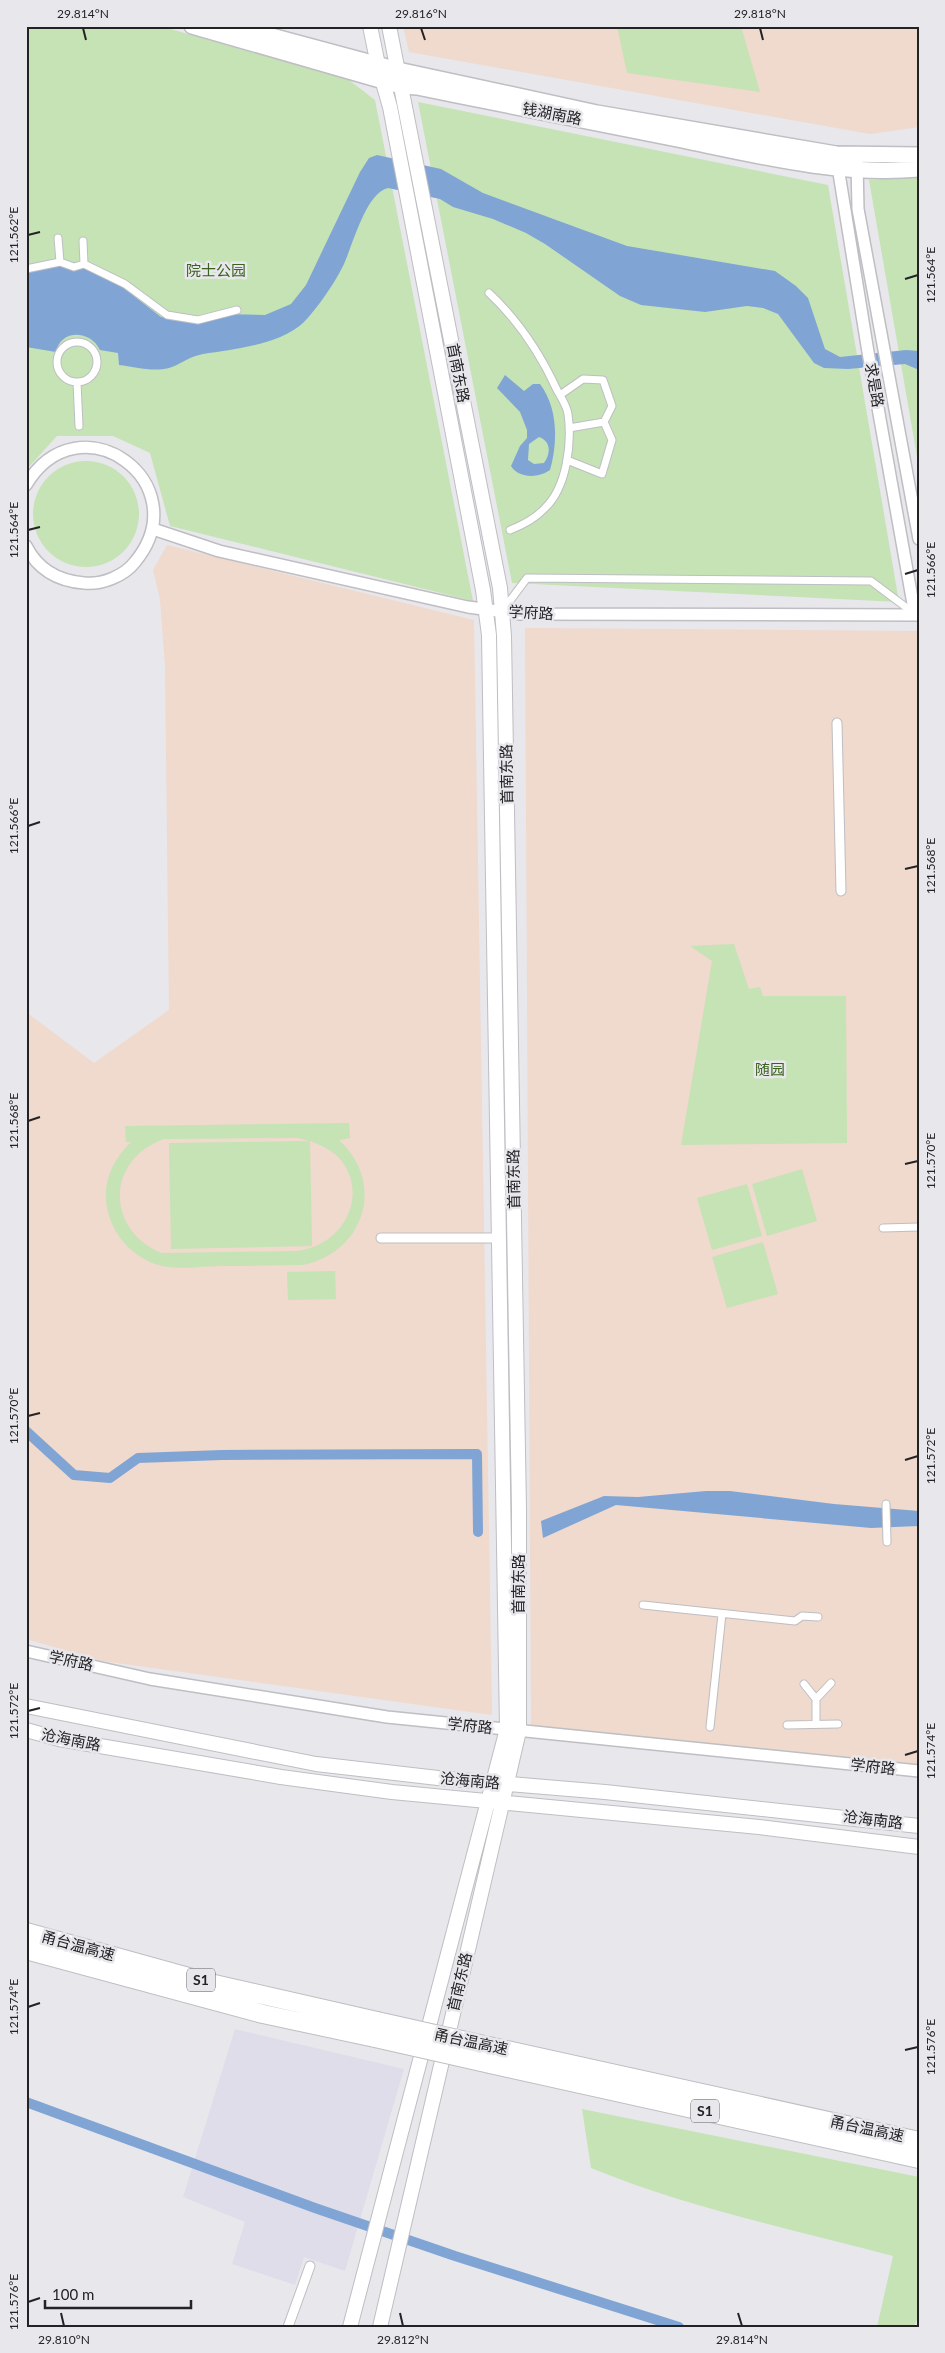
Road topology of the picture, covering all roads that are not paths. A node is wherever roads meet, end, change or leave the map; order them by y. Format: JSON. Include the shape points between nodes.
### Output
{"nodes":[{"id":1,"x":192,"y":26,"type":"edge"},
{"id":2,"x":234,"y":26,"type":"edge"},
{"id":3,"x":370,"y":26,"type":"edge"},
{"id":4,"x":389,"y":26,"type":"edge"},
{"id":5,"x":378,"y":65,"type":"junction"},
{"id":6,"x":398,"y":70,"type":"junction"},
{"id":7,"x":382,"y":80,"type":"junction"},
{"id":8,"x":401,"y":86,"type":"junction"},
{"id":9,"x":919,"y":154,"type":"edge"},
{"id":10,"x":837,"y":161,"type":"junction"},
{"id":11,"x":857,"y":161,"type":"junction"},
{"id":12,"x":919,"y":169,"type":"edge"},
{"id":13,"x":58,"y":238,"type":"dead end"},
{"id":14,"x":83,"y":240,"type":"dead end"},
{"id":15,"x":60,"y":262,"type":"junction"},
{"id":16,"x":84,"y":264,"type":"junction"},
{"id":17,"x":26,"y":269,"type":"edge"},
{"id":18,"x":490,"y":293,"type":"dead end"},
{"id":19,"x":237,"y":310,"type":"dead end"},
{"id":20,"x":77,"y":382,"type":"junction"},
{"id":21,"x":560,"y":395,"type":"junction"},
{"id":22,"x":604,"y":422,"type":"junction"},
{"id":23,"x":79,"y":426,"type":"dead end"},
{"id":24,"x":569,"y":428,"type":"junction"},
{"id":25,"x":567,"y":460,"type":"junction"},
{"id":26,"x":26,"y":485,"type":"edge"},
{"id":27,"x":153,"y":529,"type":"junction"},
{"id":28,"x":510,"y":530,"type":"dead end"},
{"id":29,"x":919,"y":539,"type":"edge"},
{"id":30,"x":26,"y":546,"type":"edge"},
{"id":31,"x":486,"y":610,"type":"junction"},
{"id":32,"x":502,"y":612,"type":"junction"},
{"id":33,"x":917,"y":615,"type":"edge"},
{"id":34,"x":837,"y":723,"type":"dead end"},
{"id":35,"x":841,"y":891,"type":"dead end"},
{"id":36,"x":919,"y":1227,"type":"edge"},
{"id":37,"x":882,"y":1228,"type":"dead end"},
{"id":38,"x":381,"y":1238,"type":"dead end"},
{"id":39,"x":499,"y":1238,"type":"junction"},
{"id":40,"x":886,"y":1504,"type":"dead end"},
{"id":41,"x":887,"y":1542,"type":"dead end"},
{"id":42,"x":643,"y":1605,"type":"dead end"},
{"id":43,"x":722,"y":1614,"type":"junction"},
{"id":44,"x":818,"y":1617,"type":"dead end"},
{"id":45,"x":26,"y":1651,"type":"edge"},
{"id":46,"x":831,"y":1683,"type":"dead end"},
{"id":47,"x":804,"y":1684,"type":"dead end"},
{"id":48,"x":816,"y":1699,"type":"junction"},
{"id":49,"x":26,"y":1706,"type":"edge"},
{"id":50,"x":816,"y":1724,"type":"junction"},
{"id":51,"x":838,"y":1724,"type":"dead end"},
{"id":52,"x":788,"y":1725,"type":"dead end"},
{"id":53,"x":710,"y":1727,"type":"dead end"},
{"id":54,"x":26,"y":1730,"type":"edge"},
{"id":55,"x":513,"y":1730,"type":"junction"},
{"id":56,"x":919,"y":1771,"type":"edge"},
{"id":57,"x":500,"y":1783,"type":"junction"},
{"id":58,"x":495,"y":1803,"type":"junction"},
{"id":59,"x":919,"y":1826,"type":"edge"},
{"id":60,"x":919,"y":1847,"type":"edge"},
{"id":61,"x":26,"y":1932,"type":"edge"},
{"id":62,"x":26,"y":1950,"type":"edge"},
{"id":63,"x":376,"y":2030,"type":"junction"},
{"id":64,"x":446,"y":2045,"type":"junction"},
{"id":65,"x":492,"y":2055,"type":"junction"},
{"id":66,"x":919,"y":2141,"type":"edge"},
{"id":67,"x":919,"y":2159,"type":"edge"},
{"id":68,"x":310,"y":2266,"type":"dead end"},
{"id":69,"x":288,"y":2327,"type":"edge"},
{"id":70,"x":350,"y":2327,"type":"edge"},
{"id":71,"x":380,"y":2327,"type":"edge"}],
"edges":[{"from":1,"to":7,"type":"main road","name":"钱湖南路"},
{"from":2,"to":5,"type":"main road","name":"钱湖南路"},
{"from":3,"to":5,"type":"main road","name":"首南东路"},
{"from":4,"to":6,"type":"main road","name":"首南东路"},
{"from":5,"to":6,"type":"main road","name":"钱湖南路"},
{"from":5,"to":7,"type":"main road","name":"首南东路"},
{"from":6,"to":8,"type":"main road","name":"首南东路"},
{"from":6,"to":10,"type":"main road","name":"钱湖南路"},
{"from":7,"to":8,"type":"main road","name":"钱湖南路"},
{"from":7,"to":31,"type":"main road","name":"首南东路","via":[[409,202]]},
{"from":8,"to":10,"type":"main road","name":"钱湖南路","via":[[811,165]]},
{"from":8,"to":32,"type":"main road","name":"首南东路","via":[[500,588]]},
{"from":9,"to":11,"type":"main road","name":"钱湖南路"},
{"from":10,"to":11,"type":"main road","name":"钱湖南路"},
{"from":10,"to":33,"type":"street","name":"求是路","via":[[868,352]]},
{"from":11,"to":12,"type":"main road","name":"钱湖南路","via":[[897,171]]},
{"from":11,"to":29,"type":"street","name":"求是路","via":[[858,209]]},
{"from":13,"to":15,"type":"street"},
{"from":14,"to":16,"type":"street"},
{"from":15,"to":16,"type":"street","via":[[74,267]]},
{"from":15,"to":17,"type":"street"},
{"from":16,"to":19,"type":"street","via":[[125,284],[167,315],[198,320]]},
{"from":18,"to":21,"type":"street","via":[[511,314],[536,348]]},
{"from":20,"to":20,"type":"street","via":[[89,378],[94,372],[96,359],[90,347],[78,342],[61,350],[57,362],[60,374]]},
{"from":20,"to":23,"type":"street"},
{"from":21,"to":22,"type":"street","via":[[584,379],[603,380],[612,406]]},
{"from":21,"to":24,"type":"street","via":[[568,412]]},
{"from":22,"to":24,"type":"street"},
{"from":22,"to":25,"type":"street","via":[[612,440],[602,474]]},
{"from":24,"to":25,"type":"street"},
{"from":25,"to":28,"type":"street","via":[[561,483],[546,507],[528,522]]},
{"from":26,"to":27,"type":"street","via":[[35,470],[55,454],[79,447],[105,450],[127,461],[144,480],[153,504]]},
{"from":27,"to":30,"type":"street","via":[[145,550],[131,568],[112,579],[90,584],[68,582],[48,572],[31,556]]},
{"from":27,"to":31,"type":"street","name":"学府路","via":[[219,550]]},
{"from":31,"to":32,"type":"street","name":"学府路"},
{"from":31,"to":39,"type":"main road","name":"首南东路"},
{"from":32,"to":33,"type":"street","name":"学府路"},
{"from":32,"to":33,"type":"street","via":[[527,578],[547,578],[871,581]]},
{"from":32,"to":55,"type":"main road","name":"首南东路","via":[[519,1510]]},
{"from":34,"to":35,"type":"street"},
{"from":36,"to":37,"type":"street"},
{"from":38,"to":39,"type":"street"},
{"from":39,"to":55,"type":"main road","name":"首南东路"},
{"from":40,"to":41,"type":"street"},
{"from":42,"to":43,"type":"street"},
{"from":43,"to":44,"type":"street","via":[[795,1621],[802,1616]]},
{"from":43,"to":53,"type":"street"},
{"from":45,"to":55,"type":"street","name":"学府路","via":[[150,1679],[259,1698],[387,1718]]},
{"from":46,"to":48,"type":"street"},
{"from":47,"to":48,"type":"street"},
{"from":48,"to":50,"type":"street"},
{"from":49,"to":57,"type":"main road","name":"沧海南路","via":[[316,1764]]},
{"from":50,"to":51,"type":"street"},
{"from":50,"to":52,"type":"street"},
{"from":54,"to":58,"type":"main road","name":"沧海南路","via":[[281,1777]]},
{"from":55,"to":56,"type":"street","name":"学府路"},
{"from":55,"to":57,"type":"main road","name":"首南东路"},
{"from":57,"to":58,"type":"main road","name":"首南东路"},
{"from":57,"to":59,"type":"main road","name":"沧海南路"},
{"from":58,"to":60,"type":"main road","name":"沧海南路","via":[[759,1827]]},
{"from":58,"to":64,"type":"main road","name":"首南东路"},
{"from":58,"to":70,"type":"main road","name":"首南东路"},
{"from":61,"to":63,"type":"highway","name":"甬台温高速","number":"S1"},
{"from":62,"to":63,"type":"highway","name":"甬台温高速","number":"S1","via":[[263,2014]]},
{"from":63,"to":64,"type":"highway","name":"甬台温高速","number":"S1","bridge":true},
{"from":64,"to":65,"type":"highway","name":"甬台温高速","number":"S1","bridge":true},
{"from":64,"to":71,"type":"main road","name":"首南东路"},
{"from":65,"to":66,"type":"highway","name":"甬台温高速","number":"S1"},
{"from":65,"to":67,"type":"highway","name":"甬台温高速","number":"S1"},
{"from":68,"to":69,"type":"street"}]}
